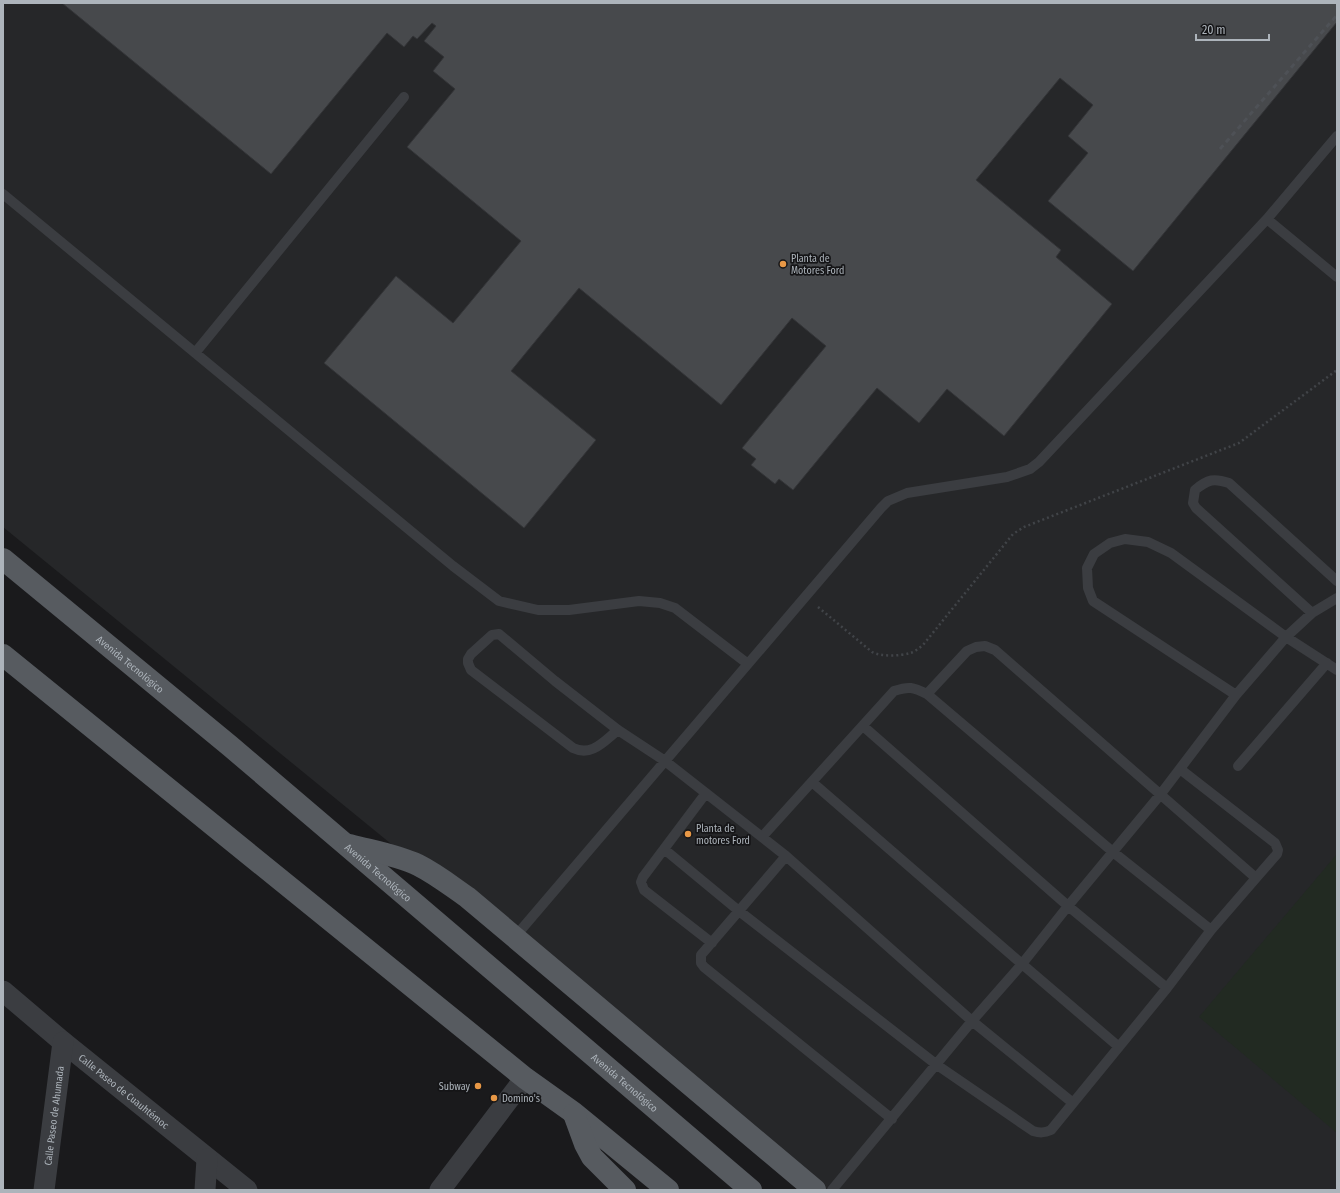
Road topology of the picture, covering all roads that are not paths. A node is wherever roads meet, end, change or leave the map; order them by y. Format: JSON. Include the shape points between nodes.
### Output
{"nodes":[{"id":1,"x":404,"y":97,"type":"dead end"},
{"id":2,"x":1337,"y":136,"type":"edge"},
{"id":3,"x":3,"y":194,"type":"edge"},
{"id":4,"x":1267,"y":219,"type":"junction"},
{"id":5,"x":1337,"y":277,"type":"edge"},
{"id":6,"x":195,"y":353,"type":"junction"},
{"id":7,"x":3,"y":559,"type":"edge"},
{"id":8,"x":1337,"y":581,"type":"edge"},
{"id":9,"x":1337,"y":598,"type":"edge"},
{"id":10,"x":1312,"y":613,"type":"junction"},
{"id":11,"x":1286,"y":637,"type":"junction"},
{"id":12,"x":3,"y":655,"type":"edge"},
{"id":13,"x":1327,"y":663,"type":"junction"},
{"id":14,"x":748,"y":664,"type":"junction"},
{"id":15,"x":1337,"y":670,"type":"edge"},
{"id":16,"x":927,"y":694,"type":"junction"},
{"id":17,"x":1236,"y":695,"type":"junction"},
{"id":18,"x":863,"y":726,"type":"junction"},
{"id":19,"x":618,"y":730,"type":"junction"},
{"id":20,"x":665,"y":761,"type":"junction"},
{"id":21,"x":1238,"y":766,"type":"dead end"},
{"id":22,"x":1180,"y":769,"type":"junction"},
{"id":23,"x":812,"y":782,"type":"junction"},
{"id":24,"x":706,"y":793,"type":"junction"},
{"id":25,"x":1160,"y":795,"type":"junction"},
{"id":26,"x":762,"y":837,"type":"junction"},
{"id":27,"x":344,"y":843,"type":"junction"},
{"id":28,"x":664,"y":849,"type":"junction"},
{"id":29,"x":1113,"y":852,"type":"junction"},
{"id":30,"x":786,"y":856,"type":"junction"},
{"id":31,"x":1256,"y":878,"type":"junction"},
{"id":32,"x":1068,"y":906,"type":"junction"},
{"id":33,"x":739,"y":911,"type":"junction"},
{"id":34,"x":1211,"y":930,"type":"junction"},
{"id":35,"x":514,"y":938,"type":"junction"},
{"id":36,"x":712,"y":943,"type":"junction"},
{"id":37,"x":1022,"y":964,"type":"junction"},
{"id":38,"x":1167,"y":988,"type":"junction"},
{"id":39,"x":3,"y":991,"type":"edge"},
{"id":40,"x":972,"y":1021,"type":"junction"},
{"id":41,"x":63,"y":1042,"type":"junction"},
{"id":42,"x":1119,"y":1046,"type":"junction"},
{"id":43,"x":937,"y":1065,"type":"junction"},
{"id":44,"x":525,"y":1078,"type":"junction"},
{"id":45,"x":1073,"y":1103,"type":"junction"},
{"id":46,"x":574,"y":1113,"type":"junction"},
{"id":47,"x":892,"y":1119,"type":"junction"},
{"id":48,"x":207,"y":1159,"type":"junction"},
{"id":49,"x":44,"y":1190,"type":"edge"},
{"id":50,"x":205,"y":1190,"type":"edge"},
{"id":51,"x":247,"y":1190,"type":"edge"},
{"id":52,"x":440,"y":1190,"type":"edge"},
{"id":53,"x":625,"y":1190,"type":"edge"},
{"id":54,"x":668,"y":1190,"type":"edge"},
{"id":55,"x":751,"y":1190,"type":"edge"},
{"id":56,"x":815,"y":1190,"type":"edge"},
{"id":57,"x":832,"y":1190,"type":"edge"}],
"edges":[{"from":1,"to":6,"type":"lane"},
{"from":2,"to":4,"type":"lane"},
{"from":3,"to":6,"type":"lane"},
{"from":4,"to":5,"type":"lane"},
{"from":4,"to":14,"type":"lane","via":[[1039,462],[1030,469],[1006,477],[906,493],[888,501]]},
{"from":6,"to":14,"type":"lane","via":[[499,601],[538,610],[569,610],[639,601],[660,603],[675,608]]},
{"from":7,"to":27,"type":"main road","name":"Avenida Tecnológico"},
{"from":8,"to":10,"type":"lane","via":[[1229,483],[1218,479],[1212,480],[1195,490],[1193,503],[1196,508]]},
{"from":9,"to":10,"type":"lane"},
{"from":10,"to":11,"type":"lane"},
{"from":11,"to":13,"type":"lane"},
{"from":11,"to":17,"type":"lane"},
{"from":11,"to":17,"type":"lane","via":[[1171,553],[1148,542],[1125,539],[1110,543],[1094,554],[1087,568],[1088,588],[1093,601]]},
{"from":12,"to":44,"type":"main road"},
{"from":13,"to":15,"type":"lane"},
{"from":13,"to":21,"type":"lane"},
{"from":14,"to":20,"type":"lane"},
{"from":16,"to":18,"type":"lane","via":[[914,687],[894,691]]},
{"from":16,"to":25,"type":"lane","via":[[967,652],[985,646],[995,650]]},
{"from":16,"to":29,"type":"lane"},
{"from":17,"to":22,"type":"lane"},
{"from":18,"to":23,"type":"lane"},
{"from":18,"to":32,"type":"lane"},
{"from":19,"to":19,"type":"lane","via":[[592,750],[573,748],[471,670],[468,660],[489,637],[499,634]]},
{"from":19,"to":20,"type":"lane"},
{"from":20,"to":24,"type":"lane"},
{"from":20,"to":35,"type":"lane"},
{"from":22,"to":25,"type":"lane"},
{"from":22,"to":31,"type":"lane","via":[[1274,843],[1278,850],[1277,854]]},
{"from":23,"to":26,"type":"lane"},
{"from":23,"to":37,"type":"lane"},
{"from":24,"to":26,"type":"lane"},
{"from":24,"to":28,"type":"lane"},
{"from":25,"to":29,"type":"lane"},
{"from":25,"to":31,"type":"lane"},
{"from":26,"to":30,"type":"lane"},
{"from":27,"to":35,"type":"main road","via":[[403,859],[433,873],[467,897]]},
{"from":27,"to":55,"type":"main road","name":"Avenida Tecnológico"},
{"from":28,"to":33,"type":"lane"},
{"from":28,"to":36,"type":"lane","via":[[643,877],[641,882],[644,890]]},
{"from":29,"to":32,"type":"lane"},
{"from":29,"to":34,"type":"lane"},
{"from":30,"to":33,"type":"lane"},
{"from":30,"to":40,"type":"lane"},
{"from":31,"to":34,"type":"lane"},
{"from":32,"to":37,"type":"lane"},
{"from":32,"to":38,"type":"lane"},
{"from":33,"to":36,"type":"lane"},
{"from":33,"to":43,"type":"lane"},
{"from":34,"to":38,"type":"lane"},
{"from":35,"to":56,"type":"main road"},
{"from":36,"to":47,"type":"lane","via":[[701,955],[704,967]]},
{"from":37,"to":40,"type":"lane"},
{"from":37,"to":42,"type":"lane"},
{"from":38,"to":42,"type":"lane"},
{"from":39,"to":41,"type":"street","name":"Calle Paseo de Cuauhtémoc"},
{"from":40,"to":43,"type":"lane"},
{"from":40,"to":45,"type":"lane"},
{"from":41,"to":48,"type":"street","name":"Calle Paseo de Cuauhtémoc"},
{"from":41,"to":49,"type":"street","name":"Calle Paseo de Ahumada"},
{"from":42,"to":45,"type":"lane"},
{"from":43,"to":45,"type":"lane","via":[[1039,1133],[1051,1130]]},
{"from":43,"to":47,"type":"lane"},
{"from":44,"to":46,"type":"main road"},
{"from":44,"to":52,"type":"street"},
{"from":46,"to":53,"type":"main road","via":[[592,1157]]},
{"from":46,"to":54,"type":"main road"},
{"from":47,"to":57,"type":"lane"},
{"from":48,"to":50,"type":"street"},
{"from":48,"to":51,"type":"street","name":"Calle Paseo de Cuauhtémoc"}]}
